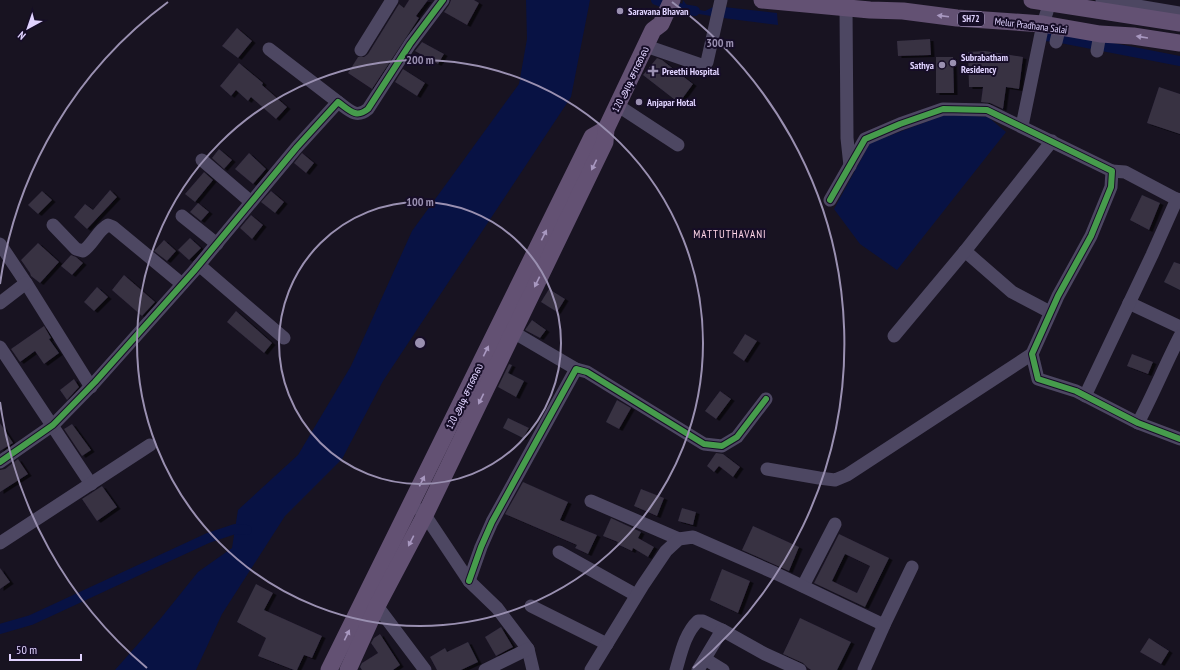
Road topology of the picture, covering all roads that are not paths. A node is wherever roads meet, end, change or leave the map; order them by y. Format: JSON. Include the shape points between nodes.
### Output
{"nodes":[{"id":1,"x":392,"y":0,"type":"edge"},
{"id":2,"x":443,"y":0,"type":"edge"},
{"id":3,"x":762,"y":0,"type":"edge"},
{"id":4,"x":1102,"y":0,"type":"edge"},
{"id":5,"x":665,"y":4,"type":"edge"},
{"id":6,"x":904,"y":5,"type":"edge"},
{"id":7,"x":719,"y":7,"type":"edge"},
{"id":8,"x":846,"y":8,"type":"junction"},
{"id":9,"x":1175,"y":12,"type":"edge"},
{"id":10,"x":1048,"y":17,"type":"edge"},
{"id":11,"x":1180,"y":43,"type":"edge"},
{"id":12,"x":646,"y":46,"type":"junction"},
{"id":13,"x":269,"y":49,"type":"dead end"},
{"id":14,"x":361,"y":50,"type":"dead end"},
{"id":15,"x":338,"y":102,"type":"junction"},
{"id":16,"x":617,"y":105,"type":"junction"},
{"id":17,"x":1022,"y":126,"type":"junction"},
{"id":18,"x":606,"y":129,"type":"junction"},
{"id":19,"x":1052,"y":141,"type":"junction"},
{"id":20,"x":678,"y":145,"type":"dead end"},
{"id":21,"x":202,"y":160,"type":"dead end"},
{"id":22,"x":850,"y":166,"type":"junction"},
{"id":23,"x":1112,"y":171,"type":"junction"},
{"id":24,"x":830,"y":200,"type":"dead end"},
{"id":25,"x":1178,"y":200,"type":"edge"},
{"id":26,"x":251,"y":202,"type":"junction"},
{"id":27,"x":182,"y":216,"type":"dead end"},
{"id":28,"x":53,"y":225,"type":"dead end"},
{"id":29,"x":0,"y":244,"type":"edge"},
{"id":30,"x":217,"y":244,"type":"junction"},
{"id":31,"x":965,"y":250,"type":"junction"},
{"id":32,"x":199,"y":265,"type":"junction"},
{"id":33,"x":26,"y":284,"type":"junction"},
{"id":34,"x":182,"y":284,"type":"junction"},
{"id":35,"x":0,"y":303,"type":"edge"},
{"id":36,"x":1129,"y":303,"type":"junction"},
{"id":37,"x":1050,"y":312,"type":"junction"},
{"id":38,"x":1180,"y":327,"type":"edge"},
{"id":39,"x":513,"y":332,"type":"junction"},
{"id":40,"x":894,"y":336,"type":"dead end"},
{"id":41,"x":1180,"y":336,"type":"edge"},
{"id":42,"x":284,"y":338,"type":"dead end"},
{"id":43,"x":0,"y":347,"type":"edge"},
{"id":44,"x":1032,"y":354,"type":"junction"},
{"id":45,"x":576,"y":369,"type":"junction"},
{"id":46,"x":90,"y":387,"type":"junction"},
{"id":47,"x":1085,"y":396,"type":"junction"},
{"id":48,"x":766,"y":400,"type":"dead end"},
{"id":49,"x":1138,"y":423,"type":"junction"},
{"id":50,"x":53,"y":425,"type":"junction"},
{"id":51,"x":1180,"y":439,"type":"edge"},
{"id":52,"x":150,"y":445,"type":"dead end"},
{"id":53,"x":0,"y":462,"type":"edge"},
{"id":54,"x":767,"y":468,"type":"dead end"},
{"id":55,"x":91,"y":484,"type":"junction"},
{"id":56,"x":591,"y":501,"type":"dead end"},
{"id":57,"x":412,"y":502,"type":"junction"},
{"id":58,"x":425,"y":515,"type":"junction"},
{"id":59,"x":835,"y":524,"type":"dead end"},
{"id":60,"x":679,"y":539,"type":"junction"},
{"id":61,"x":0,"y":543,"type":"edge"},
{"id":62,"x":559,"y":552,"type":"dead end"},
{"id":63,"x":912,"y":567,"type":"dead end"},
{"id":64,"x":469,"y":581,"type":"junction"},
{"id":65,"x":803,"y":586,"type":"junction"},
{"id":66,"x":636,"y":595,"type":"junction"},
{"id":67,"x":378,"y":606,"type":"junction"},
{"id":68,"x":531,"y":606,"type":"dead end"},
{"id":69,"x":884,"y":625,"type":"junction"},
{"id":70,"x":722,"y":630,"type":"junction"},
{"id":71,"x":607,"y":644,"type":"junction"},
{"id":72,"x":528,"y":648,"type":"junction"},
{"id":73,"x":702,"y":665,"type":"edge"},
{"id":74,"x":351,"y":668,"type":"edge"},
{"id":75,"x":329,"y":670,"type":"edge"},
{"id":76,"x":425,"y":670,"type":"edge"},
{"id":77,"x":485,"y":670,"type":"edge"},
{"id":78,"x":533,"y":670,"type":"edge"},
{"id":79,"x":591,"y":670,"type":"edge"},
{"id":80,"x":676,"y":670,"type":"edge"},
{"id":81,"x":723,"y":670,"type":"edge"},
{"id":82,"x":800,"y":670,"type":"edge"},
{"id":83,"x":864,"y":670,"type":"edge"}],
"edges":[{"from":1,"to":14,"type":"street"},
{"from":2,"to":15,"type":"street","via":[[363,114],[355,114]]},
{"from":3,"to":8,"type":"main road","name":"Melur Pradhana Salai","number":"SH72"},
{"from":4,"to":9,"type":"street"},
{"from":5,"to":12,"type":"main road","name":"120 அடி சாலை","via":[[661,24],[653,30]]},
{"from":6,"to":8,"type":"main road","name":"Melur Pradhana Salai","number":"SH72","via":[[870,10]]},
{"from":10,"to":6,"type":"main road","name":"Melur Pradhana Salai","number":"SH72","one_way":true,"via":[[957,18]]},
{"from":7,"to":12,"type":"street","via":[[704,66]]},
{"from":8,"to":22,"type":"street","via":[[847,138]]},
{"from":9,"to":10,"type":"main road","name":"Melur Pradhana Salai","number":"SH72"},
{"from":11,"to":10,"type":"main road","name":"Melur Pradhana Salai","number":"SH72","one_way":true,"via":[[1133,36],[1098,42]]},
{"from":10,"to":17,"type":"street"},
{"from":12,"to":16,"type":"main road","name":"120 அடி சாலை"},
{"from":13,"to":15,"type":"street"},
{"from":15,"to":26,"type":"street"},
{"from":16,"to":18,"type":"main road","name":"120 அடி சாலை"},
{"from":16,"to":20,"type":"street"},
{"from":17,"to":19,"type":"street"},
{"from":17,"to":22,"type":"street","via":[[987,110],[943,109],[865,139]]},
{"from":18,"to":39,"type":"main road","name":"120 அடி சாலை","one_way":true,"via":[[605,142]]},
{"from":57,"to":18,"type":"main road","name":"120 அடி சாலை","one_way":true,"via":[[592,137]]},
{"from":19,"to":23,"type":"street"},
{"from":19,"to":31,"type":"street"},
{"from":21,"to":26,"type":"street"},
{"from":22,"to":24,"type":"street"},
{"from":23,"to":25,"type":"street","via":[[1125,172]]},
{"from":23,"to":37,"type":"street","via":[[1111,187],[1090,236]]},
{"from":25,"to":36,"type":"street"},
{"from":26,"to":30,"type":"street"},
{"from":27,"to":30,"type":"street"},
{"from":28,"to":34,"type":"street","via":[[76,249],[83,251],[104,227],[113,227]]},
{"from":29,"to":33,"type":"street"},
{"from":30,"to":32,"type":"street"},
{"from":31,"to":37,"type":"street","via":[[1012,292]]},
{"from":31,"to":40,"type":"street"},
{"from":32,"to":34,"type":"street"},
{"from":32,"to":42,"type":"street"},
{"from":33,"to":35,"type":"street"},
{"from":33,"to":46,"type":"street"},
{"from":34,"to":46,"type":"street"},
{"from":36,"to":38,"type":"street"},
{"from":36,"to":47,"type":"street"},
{"from":37,"to":44,"type":"street"},
{"from":39,"to":45,"type":"street"},
{"from":39,"to":58,"type":"main road","name":"120 அடி சாலை","one_way":true},
{"from":41,"to":49,"type":"street"},
{"from":43,"to":50,"type":"street"},
{"from":44,"to":47,"type":"street","via":[[1038,379]]},
{"from":44,"to":54,"type":"street","via":[[847,475],[835,480]]},
{"from":45,"to":48,"type":"street","via":[[587,372],[704,444],[722,446],[737,437]]},
{"from":45,"to":64,"type":"street","via":[[492,522]]},
{"from":46,"to":50,"type":"street"},
{"from":47,"to":49,"type":"street"},
{"from":49,"to":51,"type":"street"},
{"from":50,"to":53,"type":"street"},
{"from":50,"to":55,"type":"street"},
{"from":52,"to":55,"type":"street"},
{"from":55,"to":61,"type":"street"},
{"from":56,"to":60,"type":"street"},
{"from":57,"to":58,"type":"street"},
{"from":75,"to":57,"type":"main road","name":"120 அடி சாலை","one_way":true},
{"from":58,"to":64,"type":"street"},
{"from":58,"to":67,"type":"main road","name":"120 அடி சாலை","one_way":true},
{"from":59,"to":65,"type":"street"},
{"from":60,"to":65,"type":"street","via":[[693,537]]},
{"from":60,"to":66,"type":"street","via":[[666,551]]},
{"from":62,"to":66,"type":"street"},
{"from":63,"to":69,"type":"street"},
{"from":64,"to":72,"type":"street","via":[[497,608]]},
{"from":65,"to":69,"type":"street"},
{"from":66,"to":71,"type":"street"},
{"from":67,"to":74,"type":"main road","name":"120 அடி சாலை"},
{"from":67,"to":76,"type":"street"},
{"from":68,"to":71,"type":"street"},
{"from":69,"to":83,"type":"street"},
{"from":70,"to":73,"type":"street"},
{"from":70,"to":80,"type":"street","via":[[703,621],[693,625]]},
{"from":70,"to":82,"type":"street"},
{"from":71,"to":79,"type":"street"},
{"from":72,"to":77,"type":"street"},
{"from":72,"to":78,"type":"street"},
{"from":73,"to":81,"type":"street"}]}
